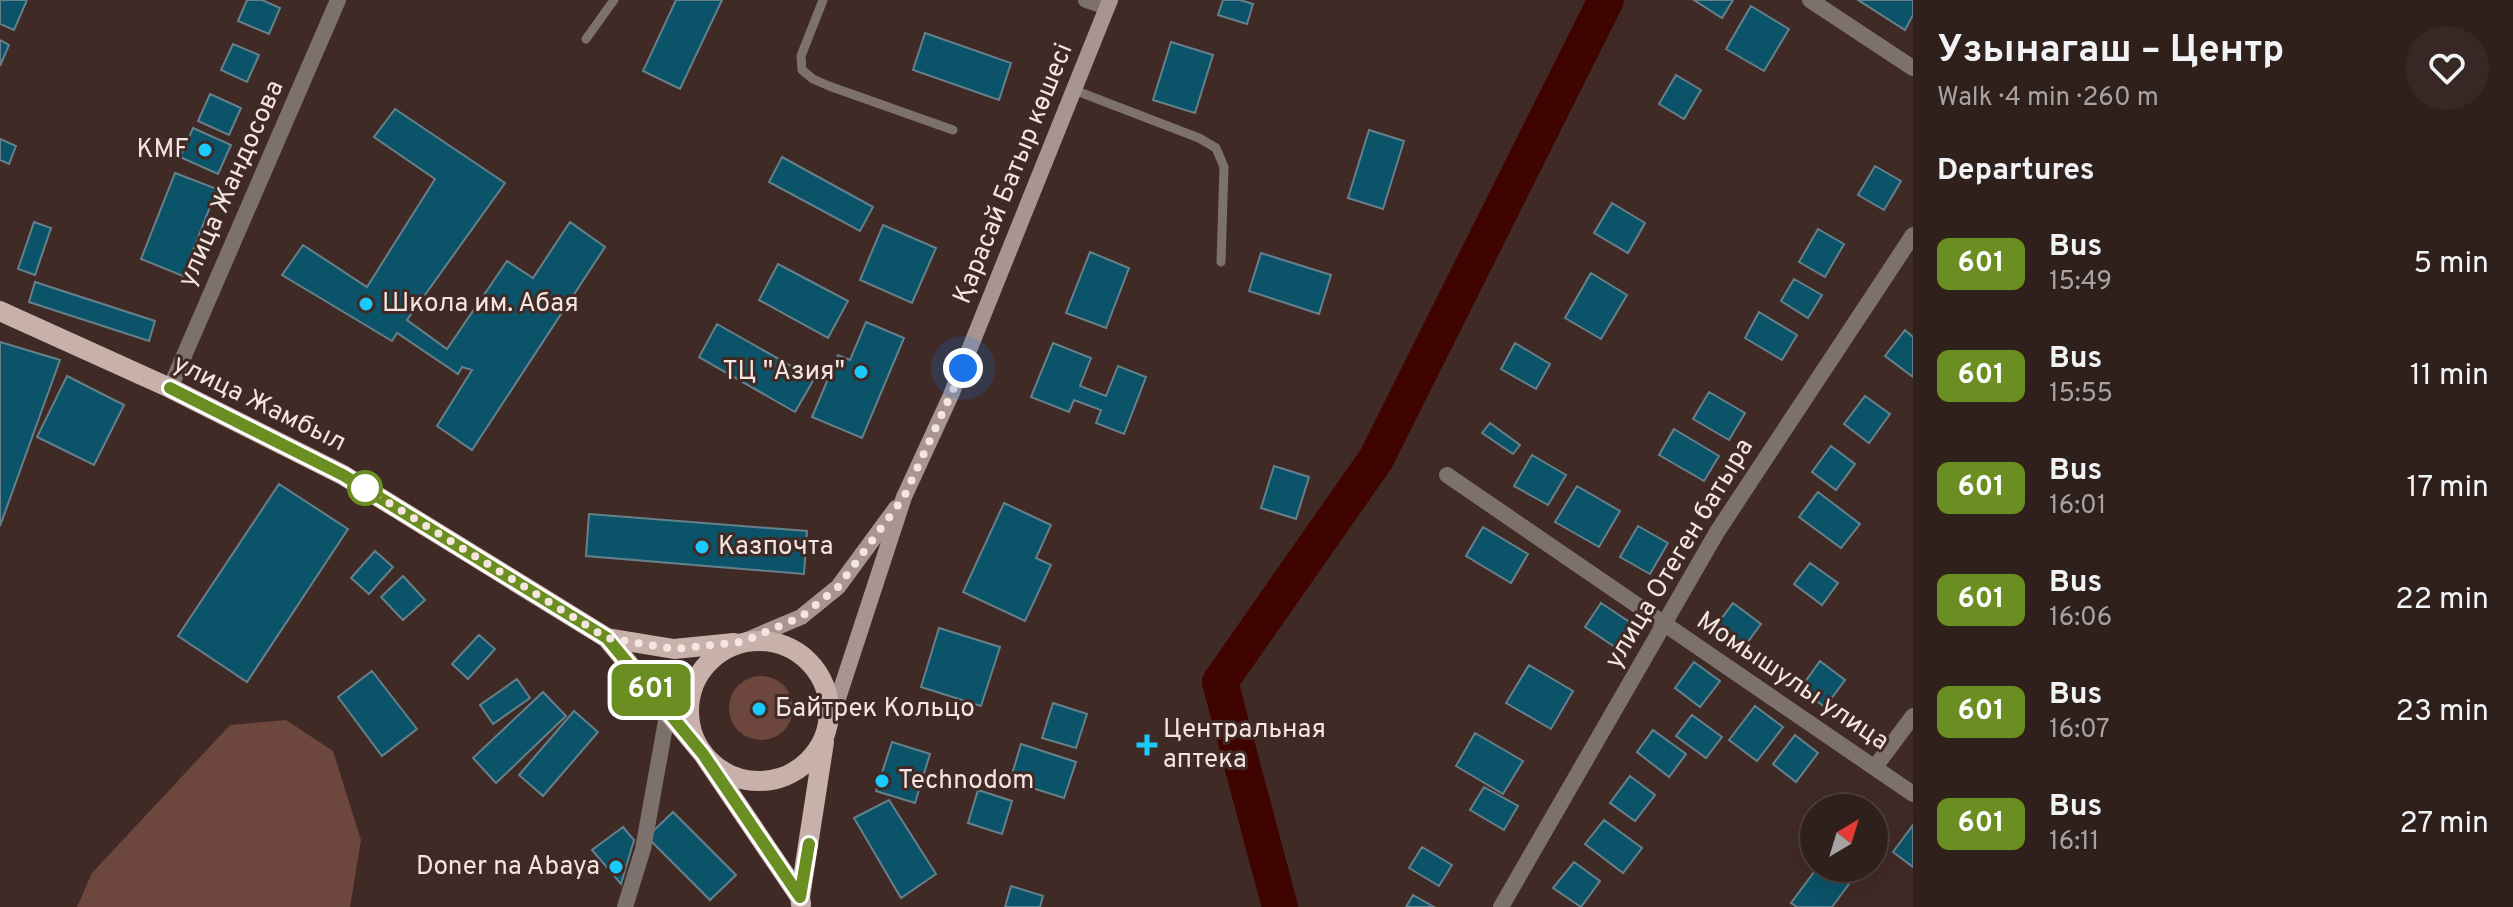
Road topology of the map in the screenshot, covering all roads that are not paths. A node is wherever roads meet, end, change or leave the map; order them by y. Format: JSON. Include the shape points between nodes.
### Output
{"nodes":[{"id":1,"x":338,"y":0,"type":"edge"},
{"id":2,"x":614,"y":0,"type":"edge"},
{"id":3,"x":823,"y":0,"type":"edge"},
{"id":4,"x":1086,"y":0,"type":"edge"},
{"id":5,"x":1810,"y":0,"type":"edge"},
{"id":6,"x":1109,"y":3,"type":"edge"},
{"id":7,"x":586,"y":39,"type":"dead end"},
{"id":8,"x":1913,"y":68,"type":"edge"},
{"id":9,"x":1074,"y":90,"type":"junction"},
{"id":10,"x":953,"y":130,"type":"dead end"},
{"id":11,"x":1913,"y":235,"type":"edge"},
{"id":12,"x":1221,"y":262,"type":"dead end"},
{"id":13,"x":0,"y":311,"type":"edge"},
{"id":14,"x":170,"y":388,"type":"junction"},
{"id":15,"x":1447,"y":475,"type":"dead end"},
{"id":16,"x":904,"y":497,"type":"junction"},
{"id":17,"x":1664,"y":624,"type":"junction"},
{"id":18,"x":607,"y":638,"type":"junction"},
{"id":19,"x":742,"y":642,"type":"junction"},
{"id":20,"x":668,"y":710,"type":"junction"},
{"id":21,"x":1913,"y":716,"type":"edge"},
{"id":22,"x":825,"y":738,"type":"junction"},
{"id":23,"x":703,"y":754,"type":"junction"},
{"id":24,"x":1875,"y":767,"type":"junction"},
{"id":25,"x":1913,"y":794,"type":"edge"},
{"id":26,"x":801,"y":902,"type":"edge"},
{"id":27,"x":625,"y":907,"type":"edge"},
{"id":28,"x":1501,"y":907,"type":"edge"}],
"edges":[{"from":1,"to":14,"type":"street","name":"улица Жандосова"},
{"from":2,"to":7,"type":"lane"},
{"from":3,"to":10,"type":"lane","via":[[801,56],[802,70],[829,86]]},
{"from":4,"to":6,"type":"street"},
{"from":5,"to":8,"type":"street"},
{"from":6,"to":9,"type":"main road","name":"Қарасай Батыр көшесі"},
{"from":9,"to":12,"type":"lane","via":[[1216,148],[1224,167]]},
{"from":9,"to":16,"type":"main road","name":"Қарасай Батыр көшесі","via":[[951,395]]},
{"from":11,"to":17,"type":"street","name":"улица Отеген батыра","via":[[1717,532]]},
{"from":13,"to":14,"type":"main road","name":"улица Жамбыл"},
{"from":14,"to":18,"type":"main road","name":"улица Жамбыл","via":[[343,475]]},
{"from":15,"to":17,"type":"street","name":"Момышулы улица"},
{"from":16,"to":19,"type":"main road","via":[[838,587],[801,617]]},
{"from":16,"to":22,"type":"main road"},
{"from":17,"to":24,"type":"street","name":"Момышулы улица"},
{"from":17,"to":28,"type":"street","name":"улица Отеген батыра"},
{"from":18,"to":19,"type":"main road","name":"улица Жамбыл","via":[[674,649]]},
{"from":18,"to":20,"type":"main road","name":"улица Жамбыл"},
{"from":19,"to":22,"type":"main road","via":[[786,646],[820,674],[830,717]]},
{"from":19,"to":23,"type":"main road","via":[[720,652],[692,688],[688,710]]},
{"from":20,"to":23,"type":"main road","name":"улица Жамбыл"},
{"from":20,"to":27,"type":"street","via":[[643,849]]},
{"from":21,"to":24,"type":"street"},
{"from":22,"to":23,"type":"main road","via":[[798,771],[758,782],[718,769]]},
{"from":22,"to":26,"type":"main road"},
{"from":23,"to":26,"type":"main road","name":"улица Жамбыл"},
{"from":24,"to":25,"type":"street","name":"Момышулы улица"}]}
